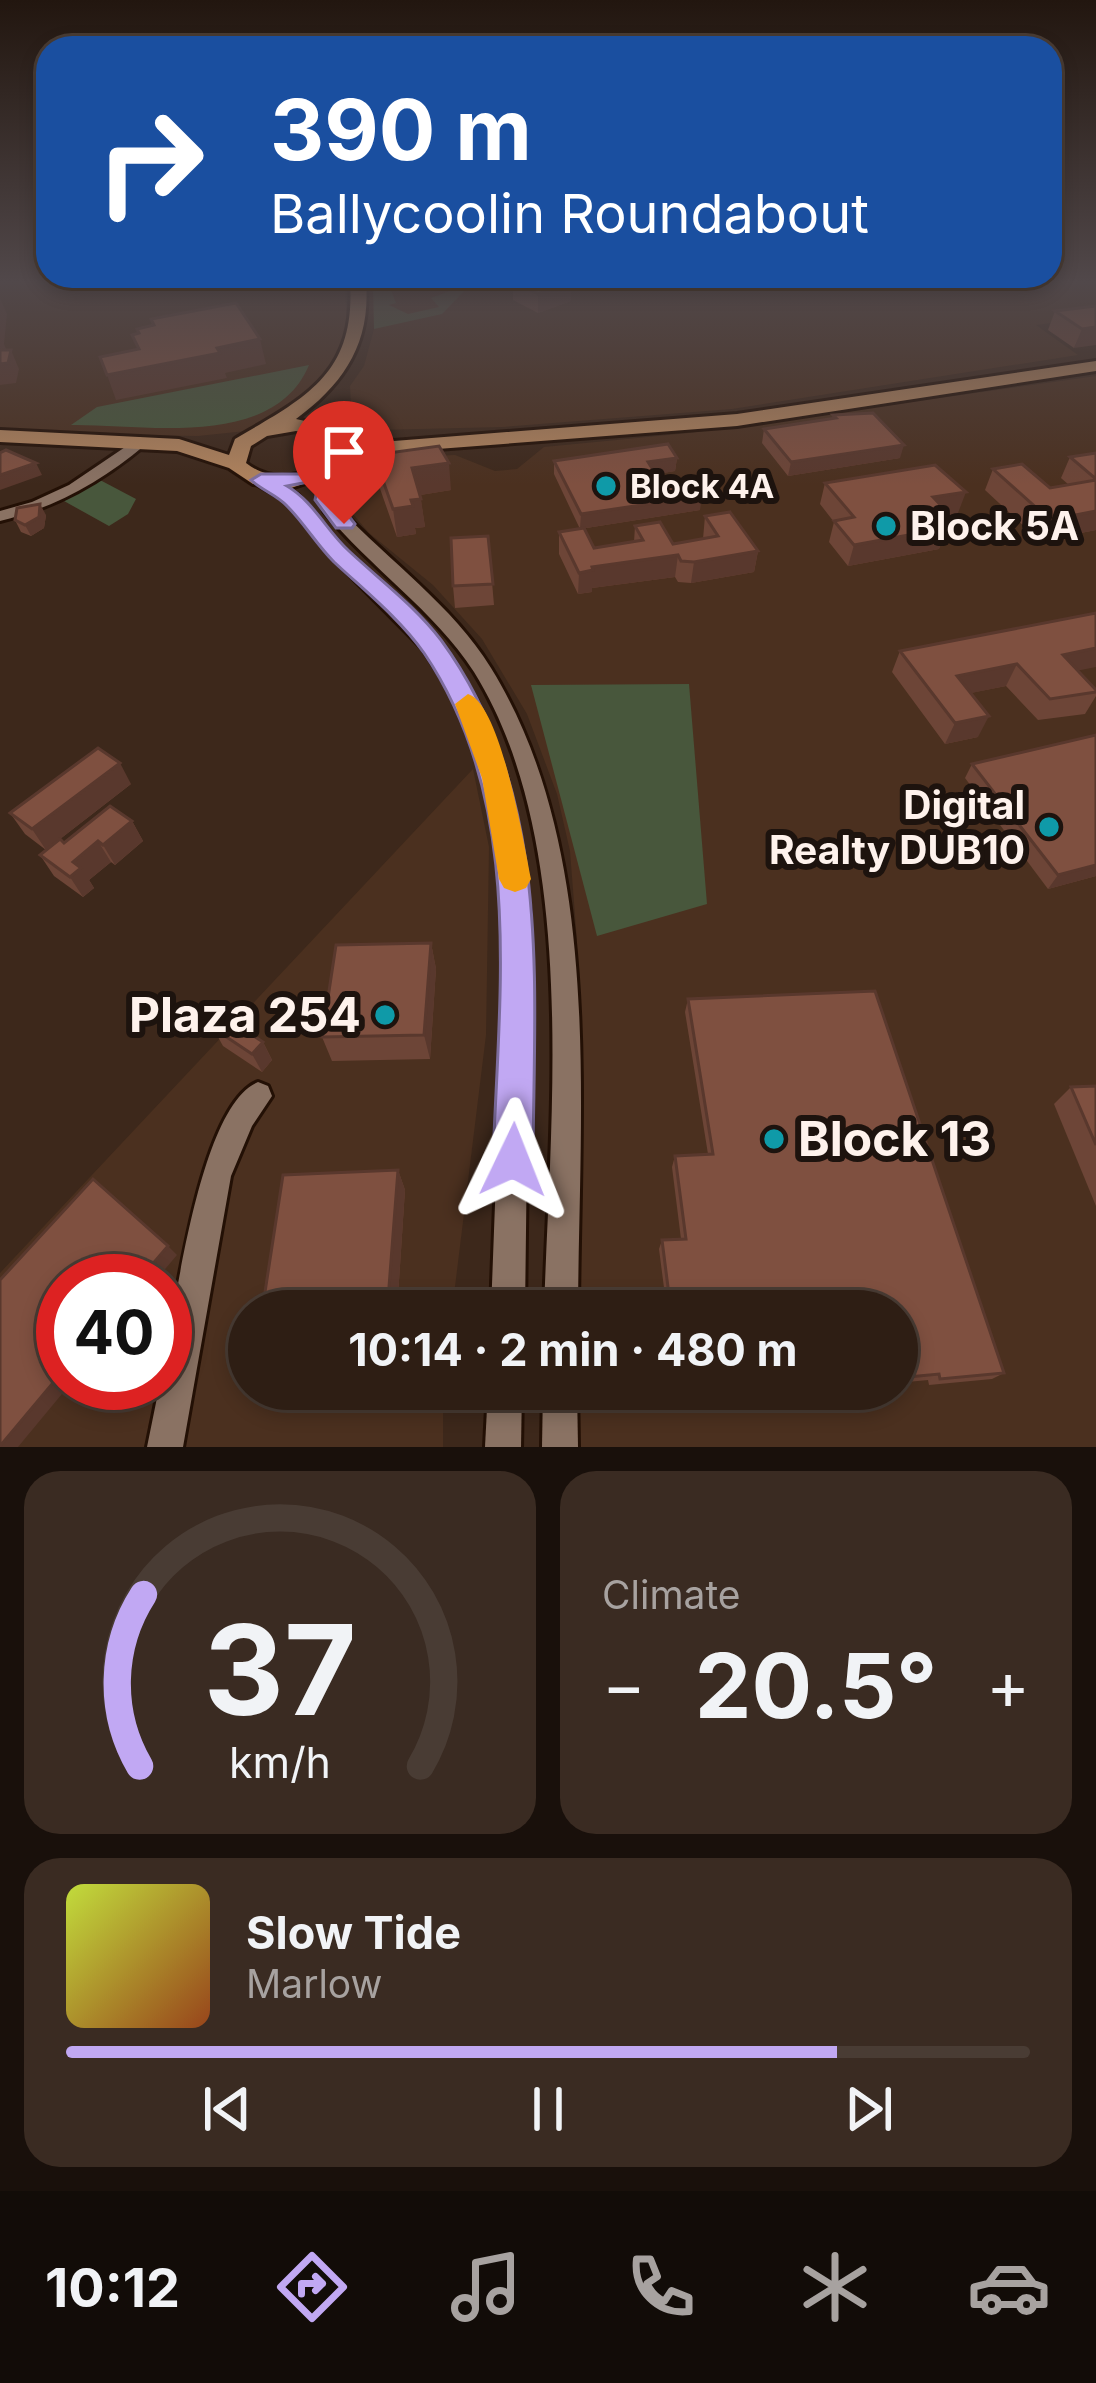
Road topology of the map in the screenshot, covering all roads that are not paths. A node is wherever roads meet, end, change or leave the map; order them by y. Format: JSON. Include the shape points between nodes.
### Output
{"nodes":[{"id":1,"x":351,"y":350,"type":"edge"},
{"id":2,"x":1096,"y":366,"type":"edge"},
{"id":3,"x":334,"y":381,"type":"junction"},
{"id":4,"x":266,"y":430,"type":"junction"},
{"id":5,"x":334,"y":430,"type":"junction"},
{"id":6,"x":0,"y":436,"type":"edge"},
{"id":7,"x":140,"y":442,"type":"junction"},
{"id":8,"x":179,"y":445,"type":"junction"},
{"id":9,"x":397,"y":446,"type":"junction"},
{"id":10,"x":236,"y":464,"type":"junction"},
{"id":11,"x":335,"y":465,"type":"junction"},
{"id":12,"x":261,"y":480,"type":"junction"},
{"id":13,"x":0,"y":516,"type":"edge"},
{"id":14,"x":259,"y":1096,"type":"dead end"},
{"id":15,"x":509,"y":1290,"type":"edge"},
{"id":16,"x":561,"y":1290,"type":"edge"},
{"id":17,"x":504,"y":1410,"type":"edge"},
{"id":18,"x":560,"y":1410,"type":"edge"},
{"id":19,"x":165,"y":1447,"type":"edge"},
{"id":20,"x":503,"y":1447,"type":"edge"},
{"id":21,"x":560,"y":1447,"type":"edge"}],
"edges":[{"from":1,"to":3,"type":"main road"},
{"from":2,"to":9,"type":"main road","via":[[737,420]]},
{"from":3,"to":4,"type":"main road"},
{"from":3,"to":5,"type":"main road","via":[[325,420]]},
{"from":4,"to":5,"type":"main road","via":[[310,423]]},
{"from":4,"to":8,"type":"main road"},
{"from":4,"to":10,"type":"main road","via":[[238,448]]},
{"from":5,"to":9,"type":"main road"},
{"from":5,"to":11,"type":"main road","via":[[347,448]]},
{"from":6,"to":7,"type":"main road"},
{"from":7,"to":8,"type":"main road"},
{"from":7,"to":13,"type":"street","via":[[40,507]]},
{"from":8,"to":10,"type":"main road"},
{"from":9,"to":11,"type":"main road"},
{"from":10,"to":12,"type":"main road"},
{"from":11,"to":12,"type":"main road","via":[[301,480]]},
{"from":11,"to":16,"type":"street","via":[[324,490],[332,511],[443,618],[485,672],[544,821],[560,974]]},
{"from":12,"to":15,"type":"street","via":[[292,498],[430,644],[467,701],[496,778],[518,911]]},
{"from":14,"to":19,"type":"street","via":[[242,1115],[216,1177]]},
{"from":17,"to":20,"type":"street"},
{"from":18,"to":21,"type":"street"}]}
